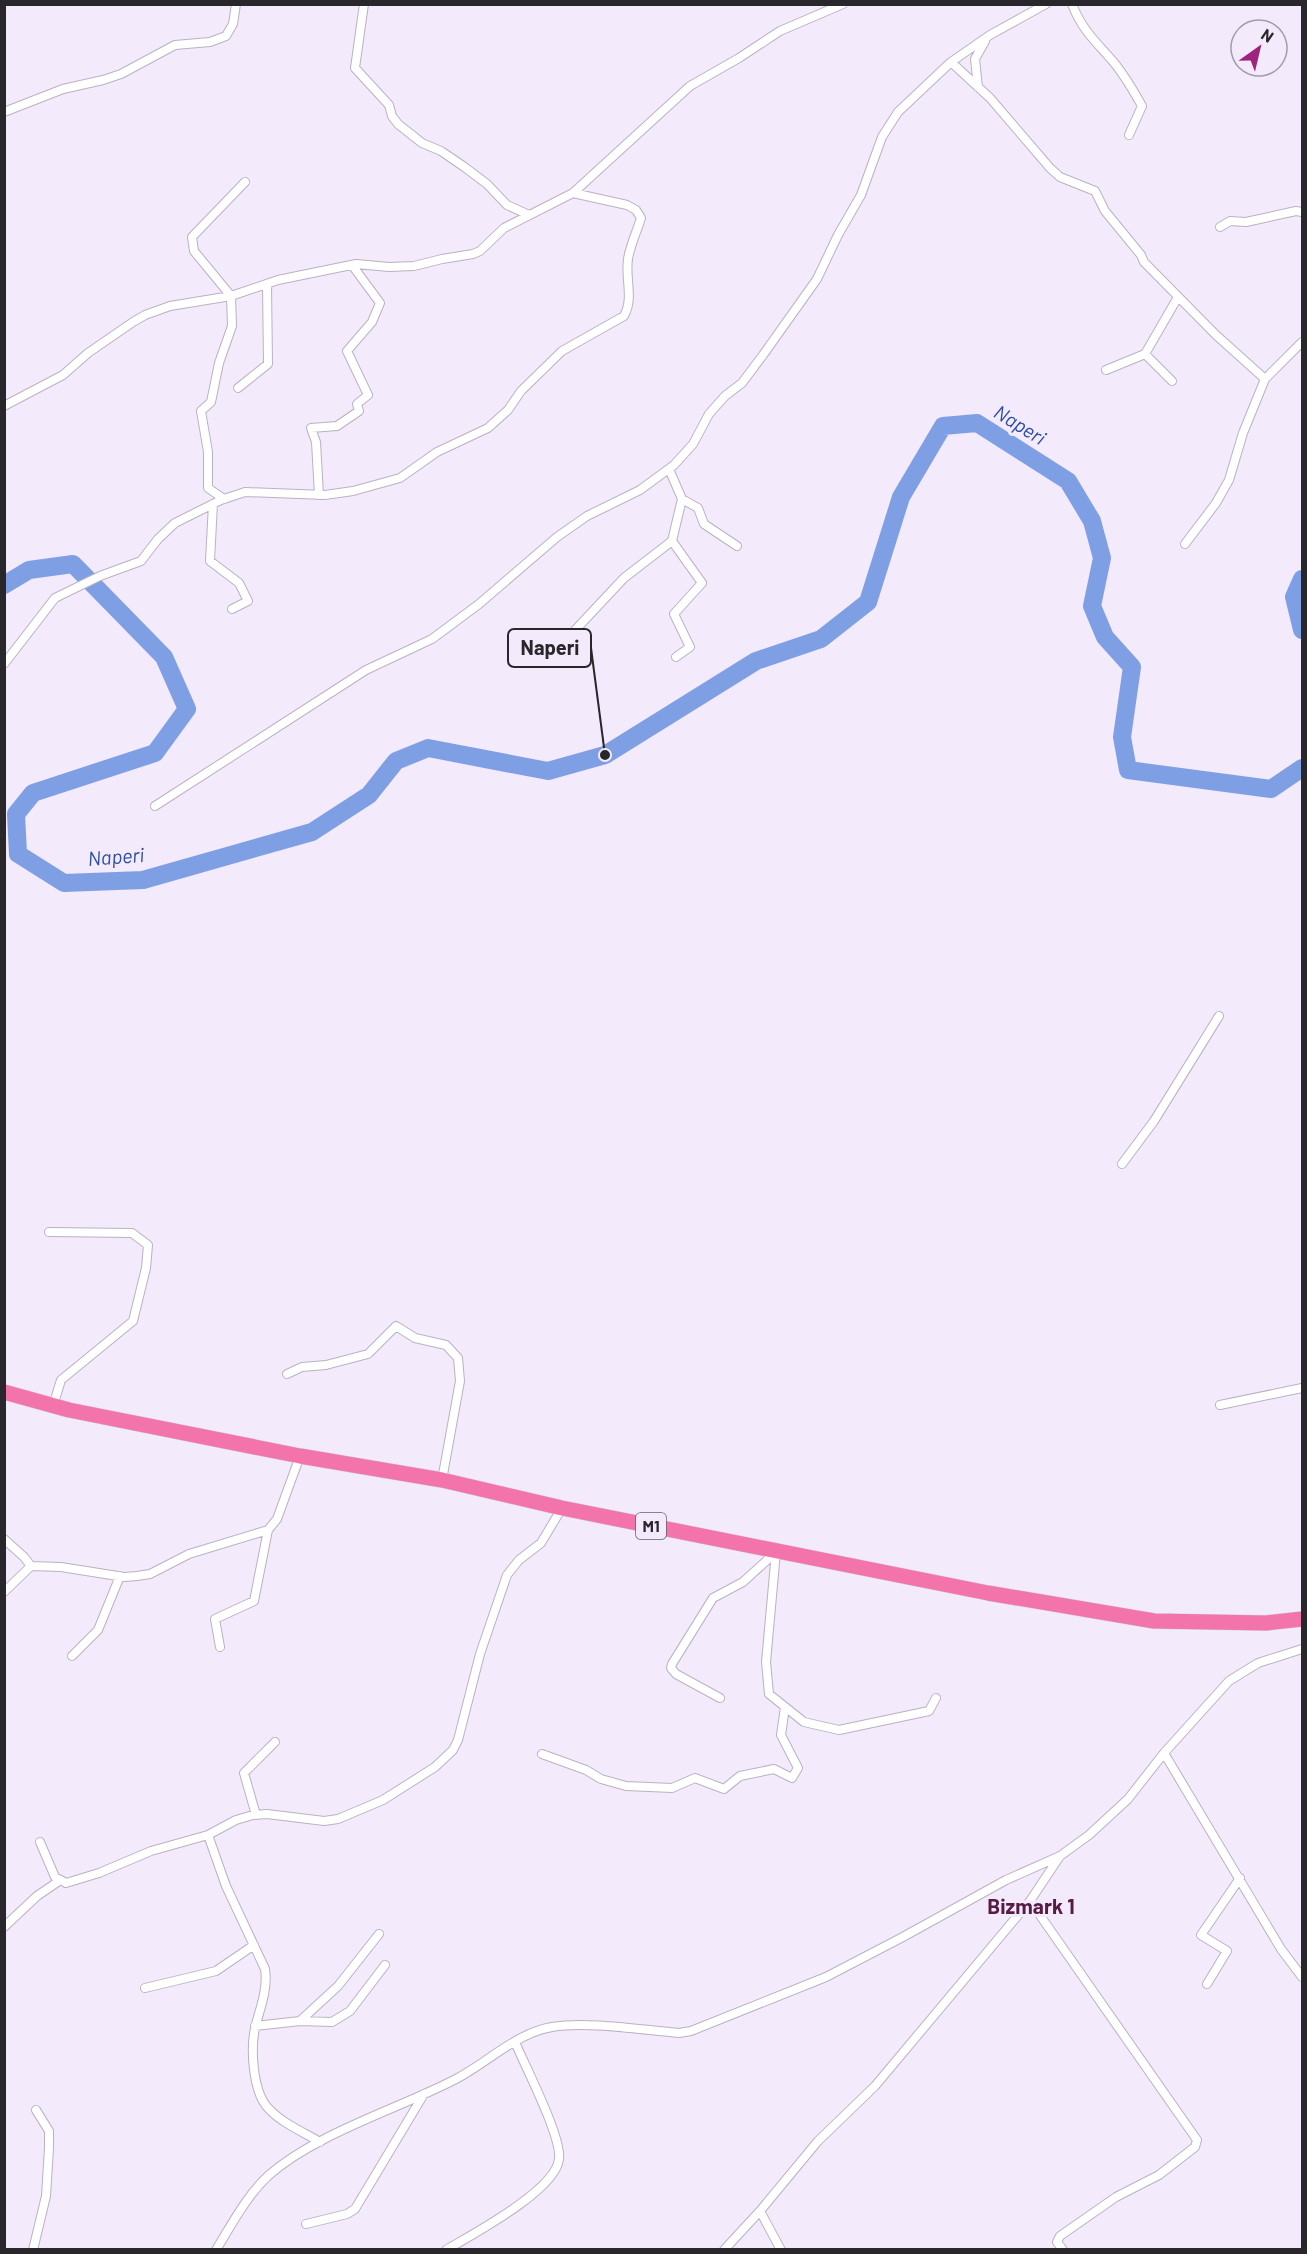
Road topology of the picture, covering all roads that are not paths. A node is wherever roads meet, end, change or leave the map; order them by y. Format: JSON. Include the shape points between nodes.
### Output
{"nodes":[{"id":1,"x":236,"y":4,"type":"edge"},
{"id":2,"x":364,"y":4,"type":"edge"},
{"id":3,"x":843,"y":4,"type":"edge"},
{"id":4,"x":1046,"y":4,"type":"edge"},
{"id":5,"x":1072,"y":4,"type":"edge"},
{"id":6,"x":986,"y":38,"type":"junction"},
{"id":7,"x":951,"y":62,"type":"junction"},
{"id":8,"x":978,"y":87,"type":"junction"},
{"id":9,"x":4,"y":112,"type":"edge"},
{"id":10,"x":1130,"y":135,"type":"dead end"},
{"id":11,"x":245,"y":182,"type":"dead end"},
{"id":12,"x":573,"y":193,"type":"junction"},
{"id":13,"x":1302,"y":212,"type":"edge"},
{"id":14,"x":528,"y":214,"type":"junction"},
{"id":15,"x":1220,"y":227,"type":"dead end"},
{"id":16,"x":352,"y":265,"type":"junction"},
{"id":17,"x":267,"y":284,"type":"junction"},
{"id":18,"x":231,"y":296,"type":"junction"},
{"id":19,"x":1178,"y":297,"type":"junction"},
{"id":20,"x":1302,"y":342,"type":"edge"},
{"id":21,"x":1145,"y":354,"type":"junction"},
{"id":22,"x":1106,"y":370,"type":"dead end"},
{"id":23,"x":1265,"y":379,"type":"junction"},
{"id":24,"x":1172,"y":381,"type":"dead end"},
{"id":25,"x":238,"y":388,"type":"dead end"},
{"id":26,"x":4,"y":406,"type":"edge"},
{"id":27,"x":669,"y":469,"type":"junction"},
{"id":28,"x":319,"y":495,"type":"junction"},
{"id":29,"x":224,"y":499,"type":"junction"},
{"id":30,"x":682,"y":499,"type":"junction"},
{"id":31,"x":213,"y":504,"type":"junction"},
{"id":32,"x":672,"y":542,"type":"junction"},
{"id":33,"x":1185,"y":544,"type":"dead end"},
{"id":34,"x":737,"y":546,"type":"dead end"},
{"id":35,"x":232,"y":609,"type":"dead end"},
{"id":36,"x":535,"y":645,"type":"dead end"},
{"id":37,"x":676,"y":657,"type":"dead end"},
{"id":38,"x":4,"y":664,"type":"edge"},
{"id":39,"x":155,"y":806,"type":"dead end"},
{"id":40,"x":1219,"y":1016,"type":"dead end"},
{"id":41,"x":1122,"y":1164,"type":"dead end"},
{"id":42,"x":49,"y":1232,"type":"dead end"},
{"id":43,"x":287,"y":1374,"type":"dead end"},
{"id":44,"x":1302,"y":1388,"type":"edge"},
{"id":45,"x":4,"y":1392,"type":"edge"},
{"id":46,"x":1220,"y":1405,"type":"dead end"},
{"id":47,"x":53,"y":1406,"type":"junction"},
{"id":48,"x":300,"y":1456,"type":"junction"},
{"id":49,"x":442,"y":1480,"type":"junction"},
{"id":50,"x":562,"y":1508,"type":"junction"},
{"id":51,"x":268,"y":1530,"type":"junction"},
{"id":52,"x":4,"y":1539,"type":"edge"},
{"id":53,"x":776,"y":1552,"type":"junction"},
{"id":54,"x":31,"y":1566,"type":"junction"},
{"id":55,"x":120,"y":1576,"type":"junction"},
{"id":56,"x":4,"y":1592,"type":"edge"},
{"id":57,"x":1302,"y":1619,"type":"edge"},
{"id":58,"x":220,"y":1647,"type":"dead end"},
{"id":59,"x":1302,"y":1649,"type":"edge"},
{"id":60,"x":72,"y":1656,"type":"dead end"},
{"id":61,"x":720,"y":1698,"type":"dead end"},
{"id":62,"x":936,"y":1698,"type":"dead end"},
{"id":63,"x":785,"y":1707,"type":"junction"},
{"id":64,"x":275,"y":1742,"type":"dead end"},
{"id":65,"x":1164,"y":1753,"type":"junction"},
{"id":66,"x":542,"y":1754,"type":"dead end"},
{"id":67,"x":256,"y":1815,"type":"junction"},
{"id":68,"x":208,"y":1835,"type":"junction"},
{"id":69,"x":40,"y":1842,"type":"dead end"},
{"id":70,"x":1060,"y":1856,"type":"junction"},
{"id":71,"x":1240,"y":1878,"type":"junction"},
{"id":72,"x":59,"y":1881,"type":"junction"},
{"id":73,"x":1030,"y":1901,"type":"junction"},
{"id":74,"x":4,"y":1927,"type":"edge"},
{"id":75,"x":379,"y":1934,"type":"dead end"},
{"id":76,"x":254,"y":1945,"type":"junction"},
{"id":77,"x":386,"y":1965,"type":"dead end"},
{"id":78,"x":1302,"y":1977,"type":"edge"},
{"id":79,"x":1207,"y":1984,"type":"dead end"},
{"id":80,"x":145,"y":1988,"type":"dead end"},
{"id":81,"x":300,"y":2021,"type":"junction"},
{"id":82,"x":255,"y":2026,"type":"junction"},
{"id":83,"x":515,"y":2042,"type":"junction"},
{"id":84,"x":424,"y":2094,"type":"junction"},
{"id":85,"x":36,"y":2110,"type":"dead end"},
{"id":86,"x":320,"y":2142,"type":"junction"},
{"id":87,"x":760,"y":2211,"type":"junction"},
{"id":88,"x":306,"y":2224,"type":"dead end"},
{"id":89,"x":33,"y":2250,"type":"edge"},
{"id":90,"x":216,"y":2250,"type":"edge"},
{"id":91,"x":446,"y":2250,"type":"edge"},
{"id":92,"x":724,"y":2250,"type":"edge"},
{"id":93,"x":781,"y":2250,"type":"edge"},
{"id":94,"x":1063,"y":2250,"type":"edge"}],
"edges":[{"from":1,"to":9,"type":"street","via":[[233,24],[226,36],[210,42],[175,45],[121,74],[63,89]]},
{"from":2,"to":14,"type":"street","via":[[355,68],[389,105],[398,124],[422,143],[464,166],[507,205]]},
{"from":3,"to":12,"type":"street","via":[[780,31],[690,86]]},
{"from":4,"to":6,"type":"street"},
{"from":5,"to":10,"type":"street","via":[[1094,43],[1111,58],[1142,106]]},
{"from":6,"to":7,"type":"street"},
{"from":6,"to":8,"type":"street","via":[[975,59]]},
{"from":7,"to":8,"type":"street"},
{"from":7,"to":27,"type":"street","via":[[898,112],[882,137],[861,195],[817,279],[763,356],[709,414],[693,444]]},
{"from":8,"to":19,"type":"street","via":[[1060,177],[1095,191],[1105,212],[1144,262]]},
{"from":11,"to":18,"type":"street","via":[[192,237],[195,251]]},
{"from":12,"to":14,"type":"street"},
{"from":12,"to":28,"type":"street","via":[[627,205],[641,218],[628,258],[628,309],[624,316],[562,351],[488,428],[437,452],[400,478],[353,491]]},
{"from":13,"to":15,"type":"street","via":[[1230,221]]},
{"from":14,"to":16,"type":"street","via":[[473,254],[414,266]]},
{"from":16,"to":17,"type":"street"},
{"from":16,"to":28,"type":"street","via":[[380,303],[372,322],[347,351],[368,395],[357,404],[359,411],[337,426],[311,428],[316,442]]},
{"from":17,"to":18,"type":"street"},
{"from":17,"to":25,"type":"street","via":[[268,364]]},
{"from":18,"to":26,"type":"street","via":[[170,306],[145,315],[63,375]]},
{"from":18,"to":29,"type":"street","via":[[232,326],[211,402],[201,411],[208,452],[208,488]]},
{"from":19,"to":21,"type":"street"},
{"from":19,"to":23,"type":"street"},
{"from":20,"to":23,"type":"street"},
{"from":21,"to":22,"type":"street"},
{"from":21,"to":24,"type":"street"},
{"from":23,"to":33,"type":"street","via":[[1229,480]]},
{"from":27,"to":30,"type":"street"},
{"from":27,"to":39,"type":"street","via":[[557,537],[432,639],[366,670]]},
{"from":28,"to":29,"type":"street","via":[[246,492]]},
{"from":29,"to":31,"type":"street"},
{"from":30,"to":32,"type":"street"},
{"from":30,"to":34,"type":"street","via":[[698,508],[704,524]]},
{"from":31,"to":35,"type":"street","via":[[210,561],[239,584],[248,601]]},
{"from":31,"to":38,"type":"street","via":[[175,523],[141,561],[55,598]]},
{"from":32,"to":36,"type":"street","via":[[624,578],[563,643]]},
{"from":32,"to":37,"type":"street","via":[[702,583],[674,614],[690,648]]},
{"from":40,"to":41,"type":"street","via":[[1154,1121]]},
{"from":42,"to":47,"type":"street","via":[[132,1233],[148,1245],[147,1268],[134,1321],[61,1380]]},
{"from":43,"to":49,"type":"street","via":[[302,1367],[368,1354],[396,1326],[416,1338],[446,1346],[458,1358],[460,1381]]},
{"from":44,"to":46,"type":"street"},
{"from":45,"to":47,"type":"highway","number":"M1"},
{"from":47,"to":48,"type":"highway","number":"M1"},
{"from":48,"to":49,"type":"highway","number":"M1"},
{"from":48,"to":51,"type":"street","via":[[277,1519]]},
{"from":49,"to":50,"type":"highway","number":"M1"},
{"from":50,"to":53,"type":"highway","number":"M1"},
{"from":50,"to":67,"type":"street","via":[[541,1543],[507,1575],[480,1654],[458,1740],[445,1759],[402,1789],[338,1819]]},
{"from":51,"to":55,"type":"street","via":[[189,1554],[150,1574]]},
{"from":51,"to":58,"type":"street","via":[[254,1601],[215,1619]]},
{"from":52,"to":54,"type":"street"},
{"from":53,"to":57,"type":"highway","number":"M1","via":[[1154,1621],[1266,1623]]},
{"from":53,"to":61,"type":"street","via":[[743,1582],[713,1598],[672,1664],[676,1674]]},
{"from":53,"to":63,"type":"street","via":[[766,1662],[769,1694]]},
{"from":54,"to":55,"type":"street"},
{"from":54,"to":56,"type":"street"},
{"from":55,"to":60,"type":"street","via":[[98,1630]]},
{"from":59,"to":65,"type":"street","via":[[1258,1663],[1229,1681]]},
{"from":62,"to":63,"type":"street","via":[[929,1711],[839,1730],[804,1722]]},
{"from":63,"to":66,"type":"street","via":[[781,1736],[798,1768],[792,1778],[774,1769],[740,1776],[724,1789],[695,1778],[672,1788],[626,1786]]},
{"from":64,"to":67,"type":"street","via":[[244,1773]]},
{"from":65,"to":70,"type":"street","via":[[1128,1799]]},
{"from":65,"to":71,"type":"street"},
{"from":67,"to":68,"type":"street","via":[[236,1820]]},
{"from":68,"to":72,"type":"street","via":[[151,1851],[99,1873],[66,1883]]},
{"from":68,"to":76,"type":"street","via":[[226,1886]]},
{"from":69,"to":72,"type":"street"},
{"from":70,"to":73,"type":"street"},
{"from":70,"to":83,"type":"street","via":[[1006,1880],[826,1977],[691,2031],[564,2026],[535,2032]]},
{"from":71,"to":78,"type":"street"},
{"from":71,"to":79,"type":"street","via":[[1201,1935],[1227,1951]]},
{"from":72,"to":74,"type":"street"},
{"from":73,"to":87,"type":"street","via":[[875,2086],[818,2141]]},
{"from":73,"to":94,"type":"street","via":[[1197,2140],[1195,2147],[1159,2175],[1116,2197],[1060,2236],[1057,2242]]},
{"from":75,"to":81,"type":"street","via":[[338,1986]]},
{"from":76,"to":80,"type":"street","via":[[216,1971]]},
{"from":76,"to":82,"type":"street","via":[[266,1978]]},
{"from":77,"to":81,"type":"street","via":[[350,2011],[332,2022]]},
{"from":81,"to":82,"type":"street"},
{"from":82,"to":86,"type":"street","via":[[252,2053],[261,2099],[274,2115]]},
{"from":83,"to":84,"type":"street"},
{"from":83,"to":91,"type":"street","via":[[556,2138],[556,2169],[544,2184],[513,2208]]},
{"from":84,"to":86,"type":"street"},
{"from":84,"to":88,"type":"street","via":[[355,2209]]},
{"from":85,"to":89,"type":"street","via":[[49,2131],[49,2148],[46,2196]]},
{"from":86,"to":90,"type":"street","via":[[267,2177]]},
{"from":87,"to":92,"type":"street"},
{"from":87,"to":93,"type":"street"}]}
